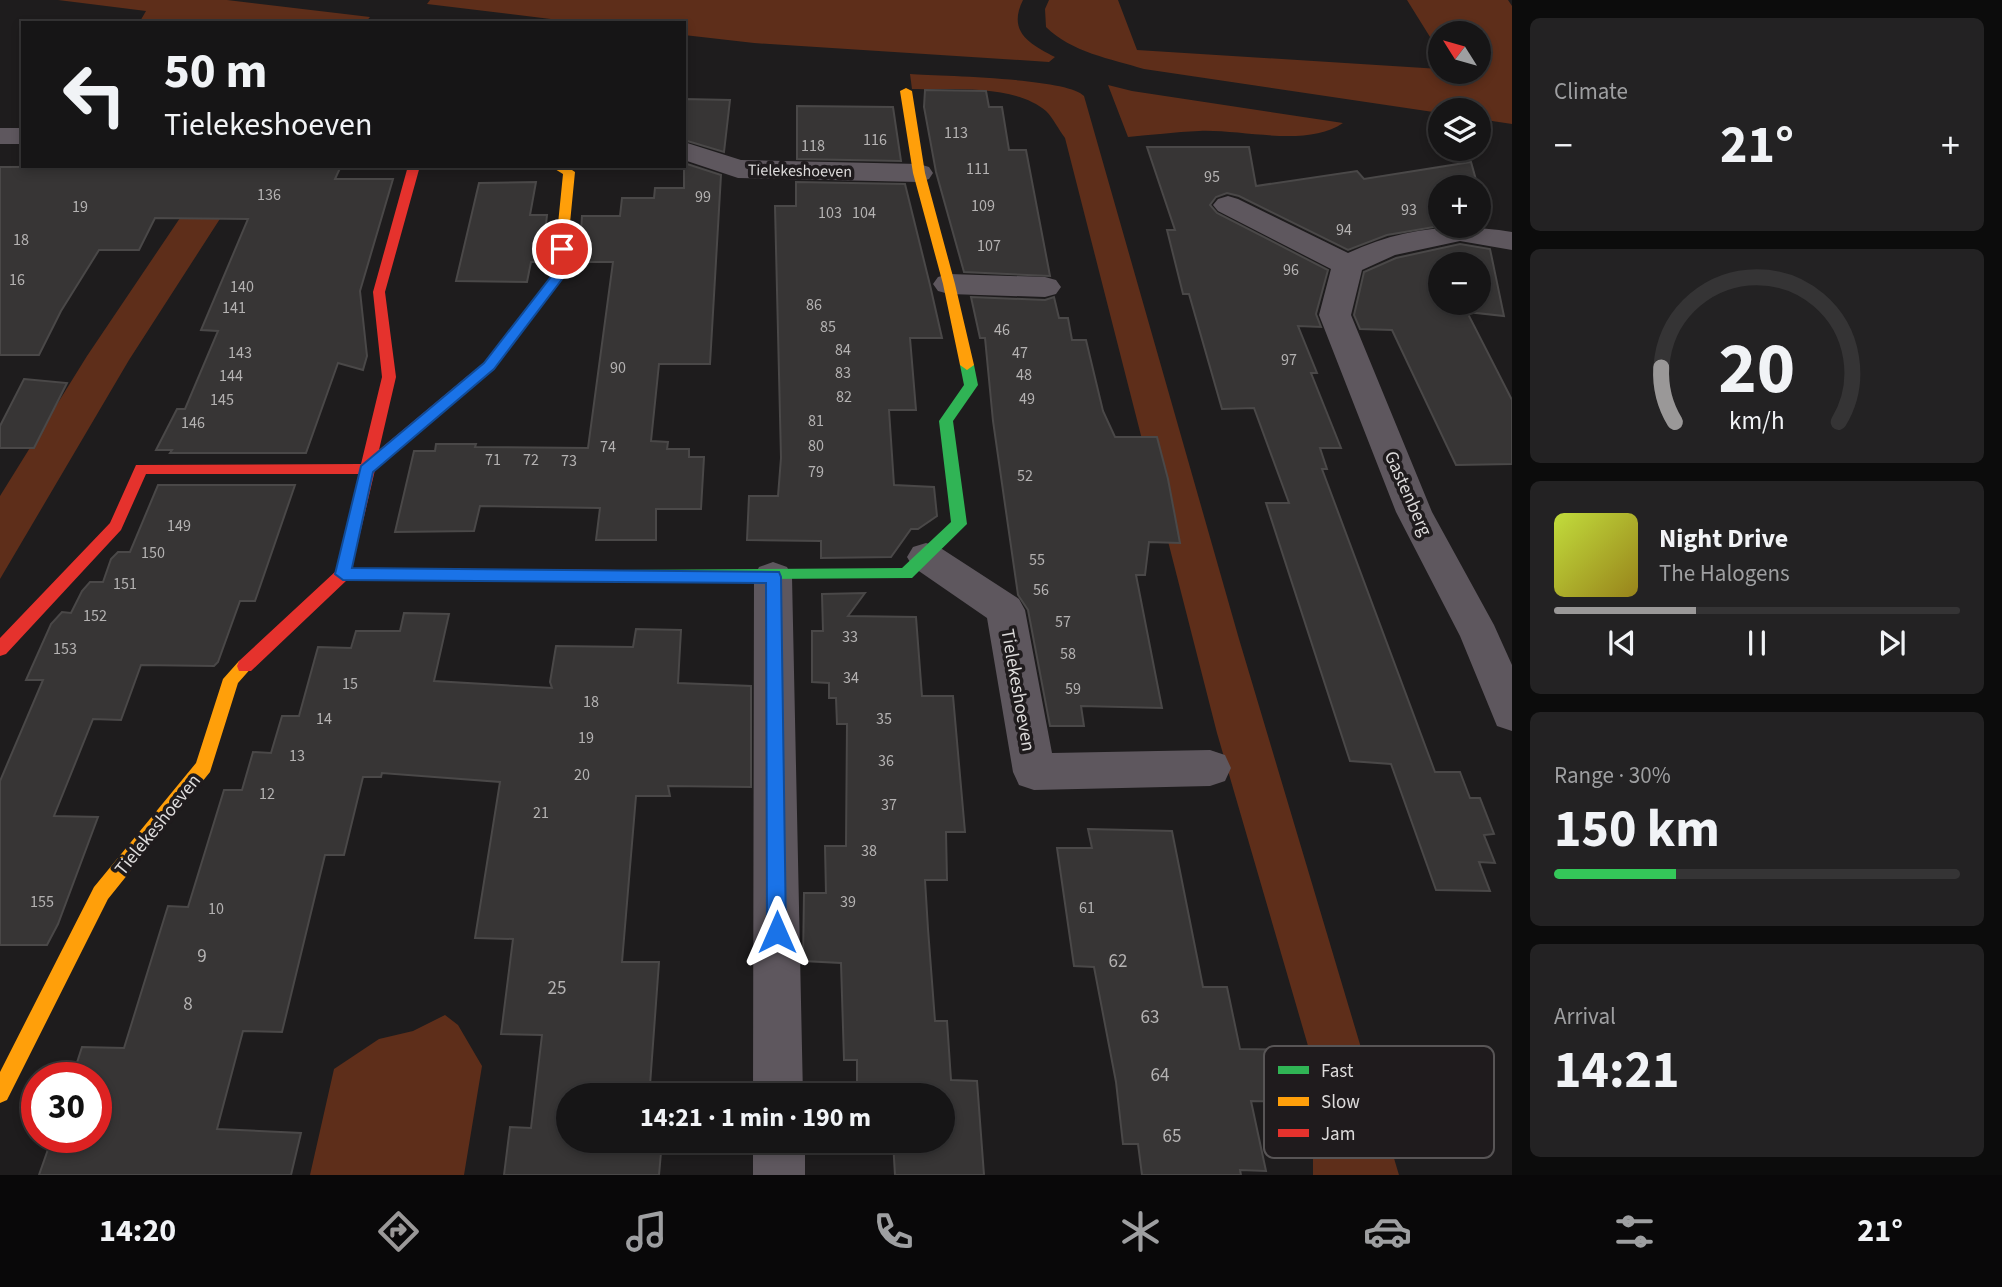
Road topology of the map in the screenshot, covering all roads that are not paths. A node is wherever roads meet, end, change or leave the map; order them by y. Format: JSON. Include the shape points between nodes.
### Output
{"nodes":[{"id":1,"x":906,"y":91,"type":"dead end"},
{"id":2,"x":0,"y":136,"type":"edge"},
{"id":3,"x":21,"y":136,"type":"edge"},
{"id":4,"x":686,"y":151,"type":"edge"},
{"id":5,"x":413,"y":168,"type":"edge"},
{"id":6,"x":570,"y":168,"type":"edge"},
{"id":7,"x":919,"y":173,"type":"junction"},
{"id":8,"x":1228,"y":205,"type":"dead end"},
{"id":9,"x":1512,"y":241,"type":"edge"},
{"id":10,"x":1348,"y":265,"type":"junction"},
{"id":11,"x":949,"y":284,"type":"junction"},
{"id":12,"x":1045,"y":287,"type":"dead end"},
{"id":13,"x":366,"y":469,"type":"junction"},
{"id":14,"x":926,"y":557,"type":"junction"},
{"id":15,"x":343,"y":574,"type":"junction"},
{"id":16,"x":774,"y":577,"type":"junction"},
{"id":17,"x":0,"y":649,"type":"edge"},
{"id":18,"x":1512,"y":714,"type":"edge"},
{"id":19,"x":1210,"y":768,"type":"dead end"},
{"id":20,"x":5,"y":1066,"type":"edge"},
{"id":21,"x":778,"y":1083,"type":"edge"},
{"id":22,"x":779,"y":1153,"type":"edge"},
{"id":23,"x":779,"y":1175,"type":"edge"}],
"edges":[{"from":1,"to":7,"type":"street"},
{"from":2,"to":3,"type":"street"},
{"from":4,"to":7,"type":"street","name":"Tielekeshoeven","via":[[738,169]]},
{"from":5,"to":13,"type":"street","via":[[379,292],[389,377]]},
{"from":6,"to":13,"type":"street","via":[[559,274],[489,366]]},
{"from":7,"to":11,"type":"street"},
{"from":8,"to":10,"type":"street"},
{"from":9,"to":10,"type":"street","via":[[1460,232],[1386,247]]},
{"from":10,"to":18,"type":"street","name":"Gastenberg","via":[[1335,316],[1414,512],[1480,636]]},
{"from":11,"to":12,"type":"street"},
{"from":11,"to":14,"type":"street","via":[[971,385],[946,421],[960,524]]},
{"from":13,"to":15,"type":"street"},
{"from":13,"to":17,"type":"street","via":[[141,469],[116,526]]},
{"from":14,"to":16,"type":"street","via":[[906,574]]},
{"from":14,"to":19,"type":"street","name":"Tielekeshoeven","via":[[1005,610],[1034,772]]},
{"from":15,"to":16,"type":"street"},
{"from":15,"to":20,"type":"street","name":"Tielekeshoeven","via":[[231,679],[204,767],[101,893]]},
{"from":16,"to":21,"type":"street"},
{"from":22,"to":23,"type":"street"}]}
